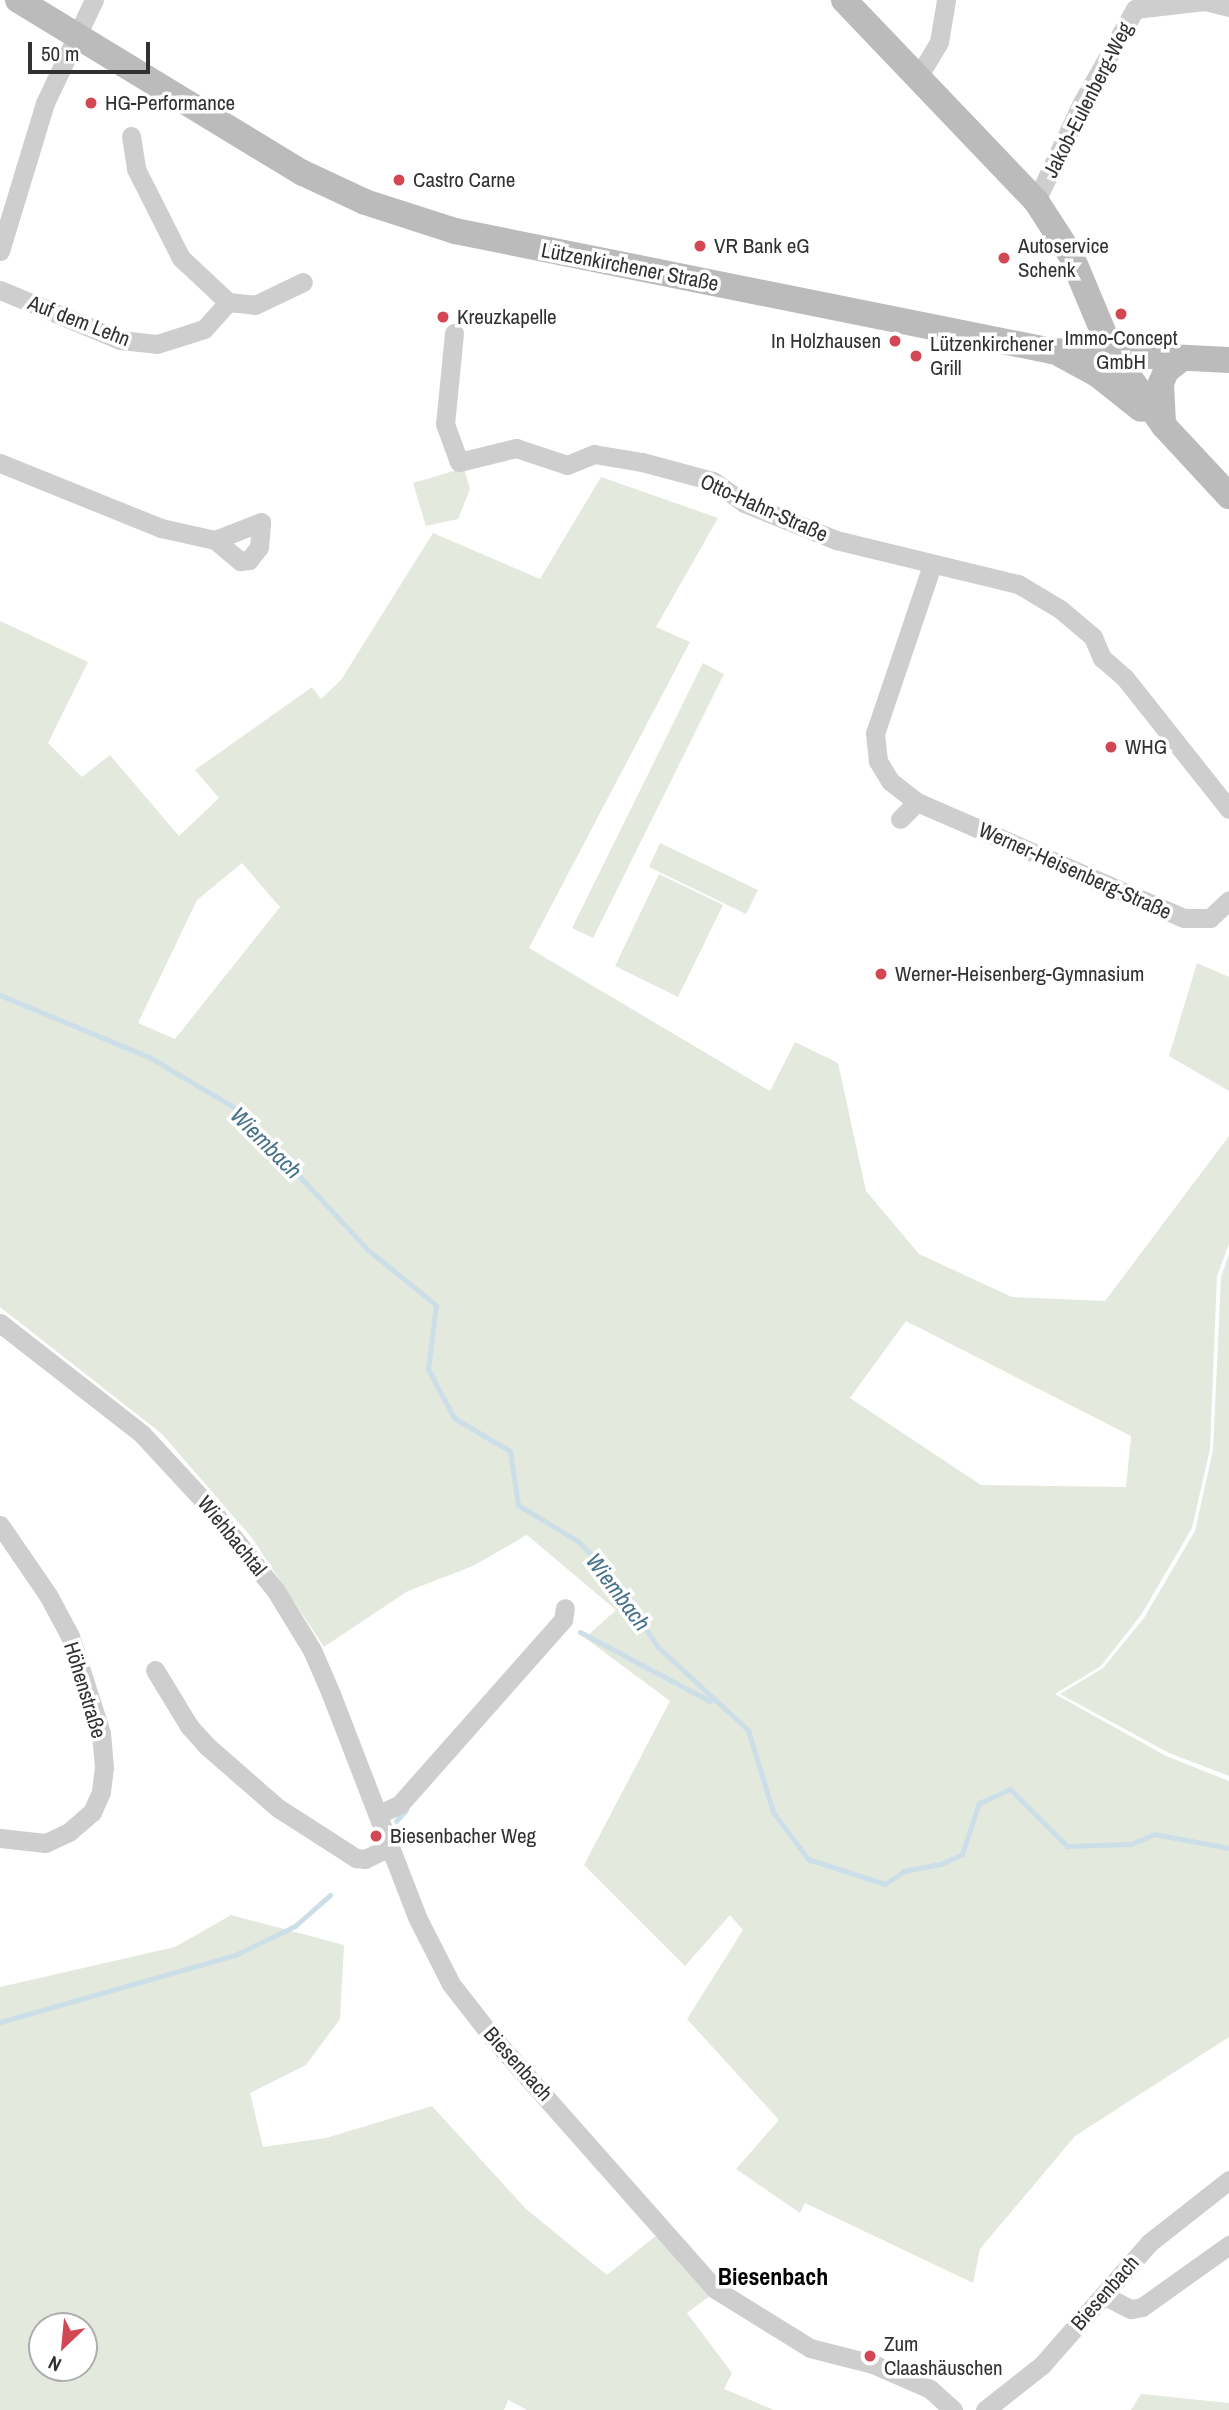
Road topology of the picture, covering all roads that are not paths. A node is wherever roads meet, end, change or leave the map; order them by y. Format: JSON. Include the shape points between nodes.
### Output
{"nodes":[{"id":1,"x":18,"y":0,"type":"edge"},
{"id":2,"x":94,"y":0,"type":"edge"},
{"id":3,"x":844,"y":0,"type":"edge"},
{"id":4,"x":946,"y":0,"type":"edge"},
{"id":5,"x":1229,"y":7,"type":"edge"},
{"id":6,"x":75,"y":36,"type":"junction"},
{"id":7,"x":918,"y":79,"type":"junction"},
{"id":8,"x":131,"y":136,"type":"dead end"},
{"id":9,"x":1036,"y":201,"type":"junction"},
{"id":10,"x":5,"y":211,"type":"edge"},
{"id":11,"x":0,"y":251,"type":"edge"},
{"id":12,"x":303,"y":282,"type":"dead end"},
{"id":13,"x":0,"y":290,"type":"edge"},
{"id":14,"x":228,"y":302,"type":"junction"},
{"id":15,"x":1094,"y":308,"type":"junction"},
{"id":16,"x":454,"y":333,"type":"dead end"},
{"id":17,"x":1052,"y":351,"type":"junction"},
{"id":18,"x":1112,"y":353,"type":"junction"},
{"id":19,"x":1181,"y":359,"type":"junction"},
{"id":20,"x":1229,"y":360,"type":"edge"},
{"id":21,"x":1164,"y":426,"type":"junction"},
{"id":22,"x":0,"y":463,"type":"edge"},
{"id":23,"x":1229,"y":496,"type":"edge"},
{"id":24,"x":215,"y":540,"type":"dead end"},
{"id":25,"x":932,"y":565,"type":"junction"},
{"id":26,"x":917,"y":803,"type":"junction"},
{"id":27,"x":1229,"y":808,"type":"edge"},
{"id":28,"x":900,"y":819,"type":"dead end"},
{"id":29,"x":1229,"y":900,"type":"edge"},
{"id":30,"x":0,"y":1323,"type":"edge"},
{"id":31,"x":0,"y":1525,"type":"edge"},
{"id":32,"x":565,"y":1608,"type":"dead end"},
{"id":33,"x":155,"y":1670,"type":"dead end"},
{"id":34,"x":379,"y":1814,"type":"junction"},
{"id":35,"x":0,"y":1838,"type":"edge"},
{"id":36,"x":390,"y":1847,"type":"junction"},
{"id":37,"x":1229,"y":2180,"type":"edge"},
{"id":38,"x":1229,"y":2245,"type":"edge"},
{"id":39,"x":1105,"y":2296,"type":"junction"},
{"id":40,"x":953,"y":2410,"type":"edge"},
{"id":41,"x":985,"y":2410,"type":"edge"}],
"edges":[{"from":1,"to":6,"type":"main road","name":"Lützenkirchener Straße"},
{"from":2,"to":6,"type":"street"},
{"from":3,"to":7,"type":"main road"},
{"from":4,"to":7,"type":"street","via":[[939,42]]},
{"from":5,"to":9,"type":"street","name":"Jakob-Eulenberg-Weg","via":[[1205,1],[1135,9],[1082,103]]},
{"from":6,"to":10,"type":"street"},
{"from":6,"to":17,"type":"main road","name":"Lützenkirchener Straße","via":[[257,148],[335,189],[390,211],[477,236]]},
{"from":7,"to":9,"type":"main road"},
{"from":8,"to":14,"type":"street","via":[[136,169],[181,258]]},
{"from":9,"to":15,"type":"main road","via":[[1071,255]]},
{"from":10,"to":11,"type":"street"},
{"from":12,"to":14,"type":"street","via":[[255,305]]},
{"from":13,"to":14,"type":"street","name":"Auf dem Lehn","via":[[137,344],[178,340],[196,332],[221,314]]},
{"from":15,"to":17,"type":"main road","via":[[1075,340]]},
{"from":15,"to":18,"type":"main road"},
{"from":16,"to":25,"type":"street","name":"Otto-Hahn-Straße","via":[[445,424],[458,462],[516,448],[567,465],[594,454],[642,462],[713,481],[744,503],[836,540]]},
{"from":17,"to":18,"type":"main road","name":"Lützenkirchener Straße"},
{"from":17,"to":21,"type":"main road","via":[[1097,374]]},
{"from":18,"to":19,"type":"main road","name":"Lützenkirchener Straße"},
{"from":18,"to":21,"type":"main road"},
{"from":19,"to":20,"type":"main road","name":"Lützenkirchener Straße"},
{"from":19,"to":21,"type":"main road","via":[[1166,371],[1161,383]]},
{"from":21,"to":23,"type":"main road"},
{"from":22,"to":24,"type":"street","via":[[162,528]]},
{"from":25,"to":26,"type":"street","name":"Werner-Heisenberg-Straße","via":[[875,733],[875,751],[884,771]]},
{"from":25,"to":27,"type":"street","name":"Otto-Hahn-Straße","via":[[1018,584],[1080,624],[1093,637],[1102,658],[1125,678]]},
{"from":26,"to":28,"type":"street"},
{"from":26,"to":29,"type":"street","name":"Werner-Heisenberg-Straße","via":[[1184,918],[1210,918]]},
{"from":30,"to":34,"type":"street","name":"Wiehbachtal","via":[[142,1434],[205,1502],[276,1591],[313,1653]]},
{"from":31,"to":35,"type":"street","name":"Höhenstraße","via":[[70,1636],[101,1733],[104,1768],[92,1812],[69,1832],[44,1843]]},
{"from":32,"to":34,"type":"street","via":[[563,1620],[400,1804]]},
{"from":33,"to":36,"type":"street","via":[[189,1726],[278,1808],[356,1858],[365,1859]]},
{"from":34,"to":36,"type":"street","name":"Biesenbach"},
{"from":36,"to":40,"type":"street","name":"Biesenbach","via":[[417,1917],[471,2012],[715,2289],[810,2348],[873,2364],[930,2389]]},
{"from":37,"to":39,"type":"street","name":"Biesenbach","via":[[1149,2243]]},
{"from":38,"to":39,"type":"street","via":[[1142,2306],[1131,2309]]},
{"from":39,"to":41,"type":"street","name":"Biesenbach","via":[[1042,2365]]}]}
